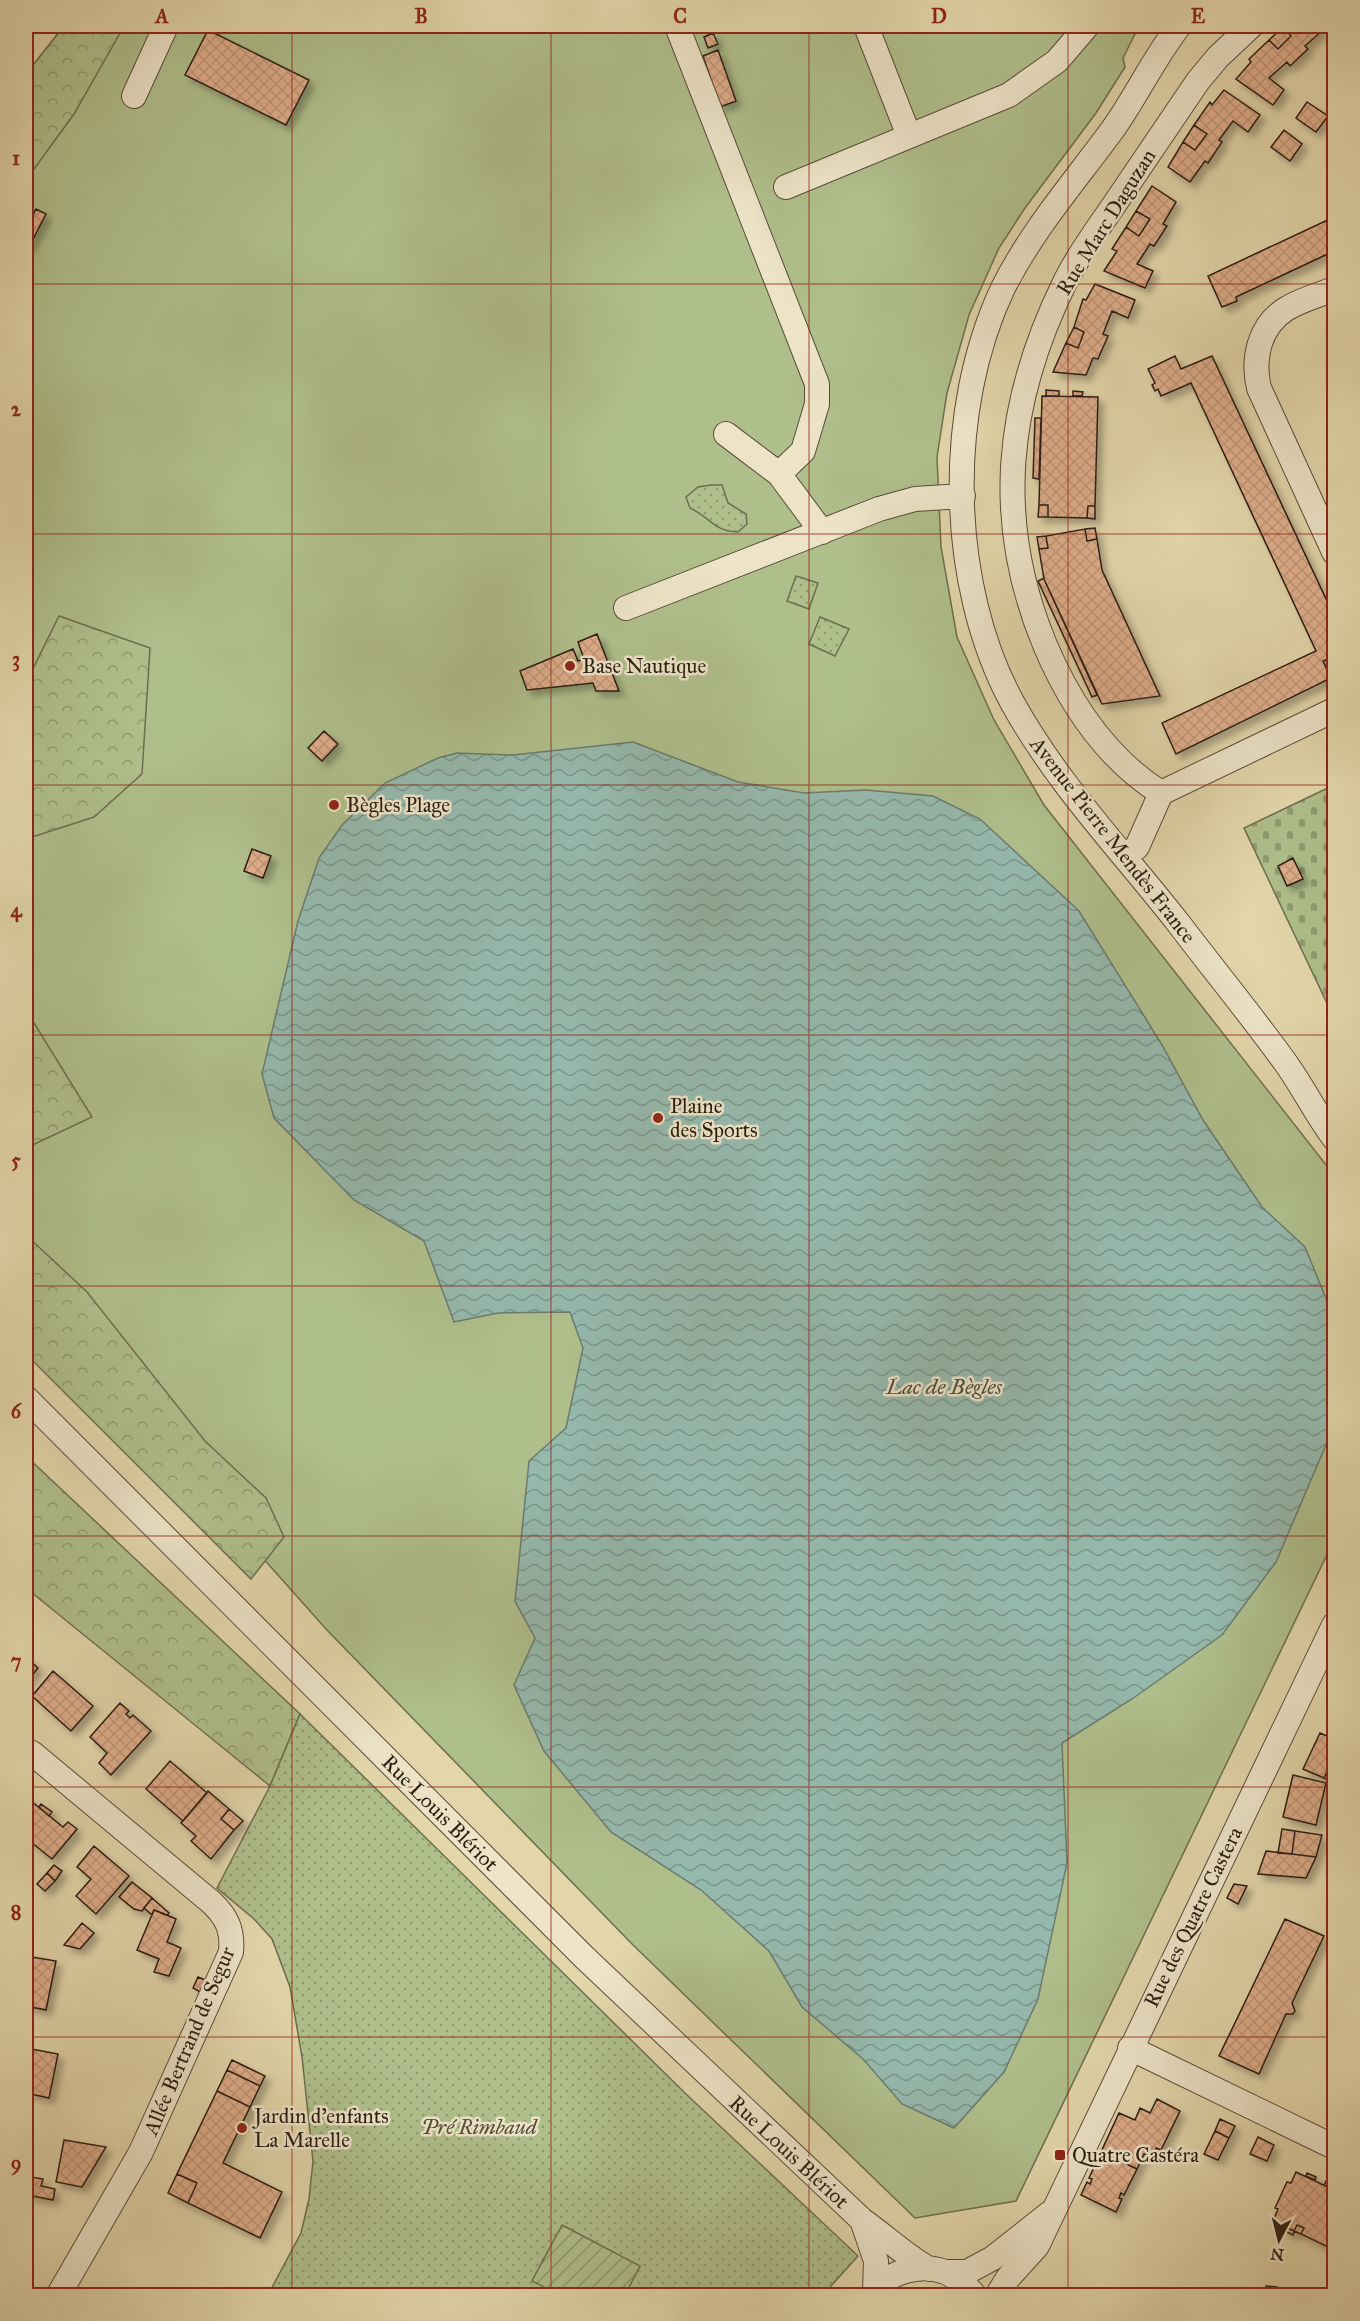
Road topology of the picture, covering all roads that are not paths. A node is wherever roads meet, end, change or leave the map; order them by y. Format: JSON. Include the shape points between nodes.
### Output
{"nodes":[{"id":1,"x":166,"y":26,"type":"edge"},
{"id":2,"x":676,"y":26,"type":"edge"},
{"id":3,"x":867,"y":26,"type":"edge"},
{"id":4,"x":1087,"y":26,"type":"edge"},
{"id":5,"x":1251,"y":26,"type":"edge"},
{"id":6,"x":1173,"y":31,"type":"edge"},
{"id":7,"x":134,"y":96,"type":"dead end"},
{"id":8,"x":909,"y":136,"type":"junction"},
{"id":9,"x":786,"y":187,"type":"dead end"},
{"id":10,"x":1335,"y":289,"type":"edge"},
{"id":11,"x":726,"y":434,"type":"dead end"},
{"id":12,"x":779,"y":474,"type":"junction"},
{"id":13,"x":963,"y":496,"type":"junction"},
{"id":14,"x":822,"y":532,"type":"junction"},
{"id":15,"x":1335,"y":552,"type":"edge"},
{"id":16,"x":626,"y":608,"type":"dead end"},
{"id":17,"x":1335,"y":710,"type":"edge"},
{"id":18,"x":1161,"y":793,"type":"junction"},
{"id":19,"x":1126,"y":855,"type":"junction"},
{"id":20,"x":1287,"y":1064,"type":"junction"},
{"id":21,"x":1335,"y":1115,"type":"edge"},
{"id":22,"x":1335,"y":1138,"type":"edge"},
{"id":23,"x":26,"y":1398,"type":"edge"},
{"id":24,"x":1335,"y":1625,"type":"edge"},
{"id":25,"x":26,"y":1751,"type":"edge"},
{"id":26,"x":1130,"y":2048,"type":"junction"},
{"id":27,"x":1335,"y":2147,"type":"edge"},
{"id":28,"x":1054,"y":2210,"type":"junction"},
{"id":29,"x":862,"y":2220,"type":"junction"},
{"id":30,"x":937,"y":2270,"type":"junction"},
{"id":31,"x":874,"y":2293,"type":"edge"},
{"id":32,"x":58,"y":2295,"type":"edge"},
{"id":33,"x":975,"y":2295,"type":"edge"},
{"id":34,"x":997,"y":2295,"type":"edge"}],
"edges":[{"from":1,"to":7,"type":"street"},
{"from":2,"to":12,"type":"street","via":[[817,384],[817,404],[803,451]]},
{"from":3,"to":8,"type":"street"},
{"from":4,"to":8,"type":"street","via":[[1072,47],[1035,79],[1009,95]]},
{"from":5,"to":18,"type":"street","name":"Rue Marc Daguzan","via":[[1198,81],[1066,280],[1028,371],[1012,455],[1023,583],[1053,664],[1113,756]]},
{"from":6,"to":13,"type":"street","name":"Avenue Pierre Mendès France","via":[[1114,128],[1034,234],[1002,291],[970,395],[963,451]]},
{"from":8,"to":9,"type":"street"},
{"from":10,"to":15,"type":"street","via":[[1285,309],[1265,332],[1256,351],[1255,371],[1259,388]]},
{"from":11,"to":12,"type":"street"},
{"from":12,"to":14,"type":"street"},
{"from":13,"to":14,"type":"street","via":[[915,498]]},
{"from":13,"to":19,"type":"street","name":"Avenue Pierre Mendès France","via":[[965,546],[980,622],[1010,698],[1054,770]]},
{"from":14,"to":16,"type":"street"},
{"from":17,"to":18,"type":"street"},
{"from":18,"to":19,"type":"street","via":[[1137,847]]},
{"from":19,"to":20,"type":"street","name":"Avenue Pierre Mendès France"},
{"from":20,"to":21,"type":"street","name":"Avenue Pierre Mendès France"},
{"from":20,"to":22,"type":"street","name":"Avenue Pierre Mendès France"},
{"from":23,"to":29,"type":"street","name":"Rue Louis Blériot","via":[[585,1959]]},
{"from":24,"to":26,"type":"street","name":"Rue des Quatre Castera"},
{"from":25,"to":32,"type":"street","name":"Allée Bertrand de Segur","via":[[210,1902],[222,1913],[233,1934],[231,1952],[141,2152]]},
{"from":26,"to":27,"type":"street"},
{"from":26,"to":28,"type":"street","name":"Rue des Quatre Castera"},
{"from":28,"to":30,"type":"street","name":"Rue des Quatre Castera","via":[[993,2258],[967,2272]]},
{"from":28,"to":34,"type":"street","name":"Rue des Quatre Castera","via":[[1037,2246]]},
{"from":29,"to":30,"type":"street","name":"Rue Louis Blériot","via":[[903,2254]]},
{"from":29,"to":31,"type":"street","name":"Rue Louis Blériot","via":[[876,2261]]},
{"from":30,"to":31,"type":"street","name":"Rue des Quatre Castera","via":[[913,2269],[898,2274]]},
{"from":30,"to":33,"type":"street","name":"Rue Louis Blériot","via":[[961,2281]]}]}
